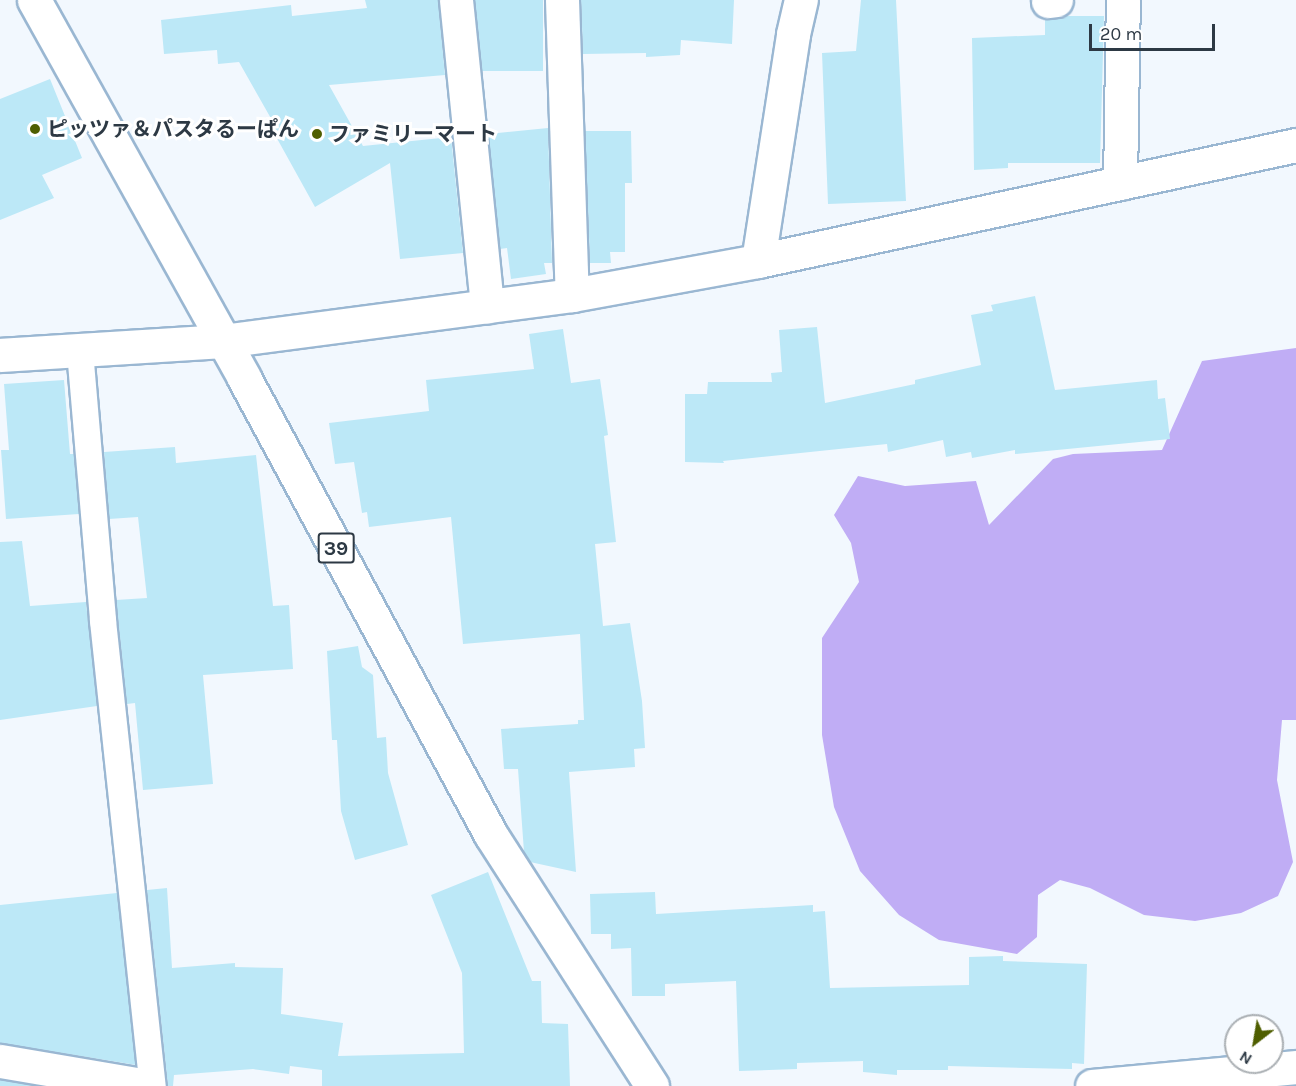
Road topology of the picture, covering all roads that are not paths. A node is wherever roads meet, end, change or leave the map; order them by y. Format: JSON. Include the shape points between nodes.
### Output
{"nodes":[{"id":1,"x":34,"y":0,"type":"edge"},
{"id":2,"x":456,"y":0,"type":"edge"},
{"id":3,"x":562,"y":0,"type":"edge"},
{"id":4,"x":801,"y":0,"type":"edge"},
{"id":5,"x":1123,"y":0,"type":"edge"},
{"id":6,"x":1296,"y":145,"type":"edge"},
{"id":7,"x":1120,"y":183,"type":"junction"},
{"id":8,"x":758,"y":261,"type":"junction"},
{"id":9,"x":572,"y":295,"type":"junction"},
{"id":10,"x":487,"y":306,"type":"junction"},
{"id":11,"x":223,"y":341,"type":"junction"},
{"id":12,"x":80,"y":351,"type":"junction"},
{"id":13,"x":0,"y":355,"type":"edge"},
{"id":14,"x":0,"y":1061,"type":"edge"},
{"id":15,"x":1296,"y":1067,"type":"edge"},
{"id":16,"x":1149,"y":1084,"type":"edge"},
{"id":17,"x":148,"y":1086,"type":"edge"},
{"id":18,"x":153,"y":1086,"type":"edge"},
{"id":19,"x":652,"y":1086,"type":"edge"},
{"id":20,"x":1092,"y":1086,"type":"edge"}],
"edges":[{"from":1,"to":11,"type":"street","number":"39"},
{"from":2,"to":10,"type":"street"},
{"from":3,"to":9,"type":"street"},
{"from":4,"to":8,"type":"street"},
{"from":5,"to":7,"type":"street"},
{"from":6,"to":7,"type":"street"},
{"from":7,"to":8,"type":"street"},
{"from":8,"to":9,"type":"street"},
{"from":9,"to":10,"type":"street"},
{"from":10,"to":11,"type":"street"},
{"from":11,"to":12,"type":"street"},
{"from":11,"to":19,"type":"street","number":"39","via":[[491,835]]},
{"from":12,"to":13,"type":"street"},
{"from":12,"to":18,"type":"lane","via":[[103,621]]},
{"from":14,"to":17,"type":"street"},
{"from":15,"to":16,"type":"street"},
{"from":16,"to":20,"type":"street"}]}
